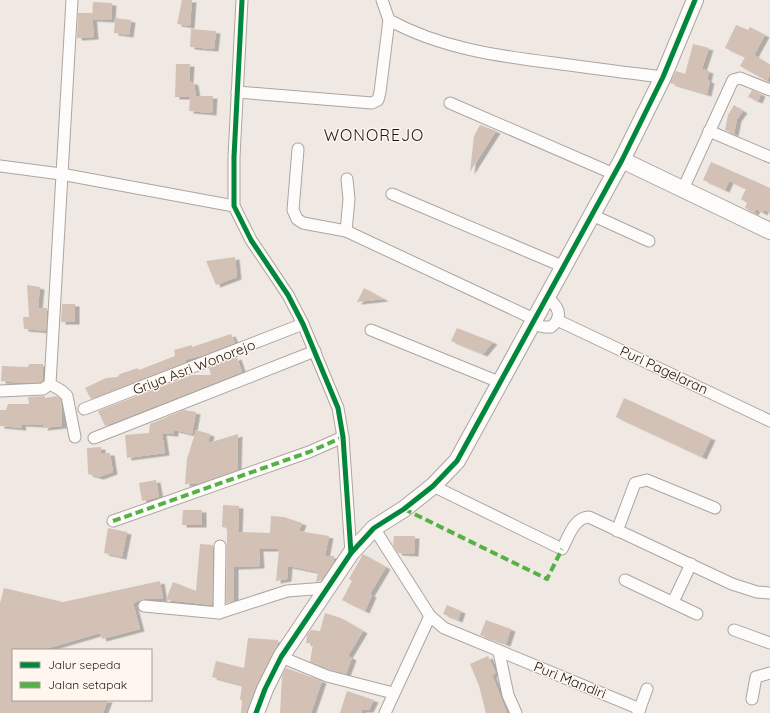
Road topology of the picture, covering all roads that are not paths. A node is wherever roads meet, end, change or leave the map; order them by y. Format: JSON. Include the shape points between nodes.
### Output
{"nodes":[{"id":1,"x":72,"y":0,"type":"edge"},
{"id":2,"x":242,"y":0,"type":"edge"},
{"id":3,"x":382,"y":0,"type":"edge"},
{"id":4,"x":695,"y":0,"type":"edge"},
{"id":5,"x":389,"y":20,"type":"junction"},
{"id":6,"x":663,"y":78,"type":"junction"},
{"id":7,"x":770,"y":90,"type":"edge"},
{"id":8,"x":237,"y":92,"type":"junction"},
{"id":9,"x":450,"y":103,"type":"dead end"},
{"id":10,"x":709,"y":131,"type":"junction"},
{"id":11,"x":298,"y":149,"type":"dead end"},
{"id":12,"x":770,"y":157,"type":"edge"},
{"id":13,"x":622,"y":160,"type":"junction"},
{"id":14,"x":0,"y":166,"type":"edge"},
{"id":15,"x":61,"y":174,"type":"junction"},
{"id":16,"x":614,"y":174,"type":"junction"},
{"id":17,"x":347,"y":179,"type":"dead end"},
{"id":18,"x":683,"y":189,"type":"junction"},
{"id":19,"x":392,"y":194,"type":"dead end"},
{"id":20,"x":234,"y":206,"type":"junction"},
{"id":21,"x":592,"y":215,"type":"junction"},
{"id":22,"x":346,"y":231,"type":"junction"},
{"id":23,"x":770,"y":231,"type":"edge"},
{"id":24,"x":649,"y":240,"type":"dead end"},
{"id":25,"x":562,"y":266,"type":"junction"},
{"id":26,"x":546,"y":296,"type":"junction"},
{"id":27,"x":557,"y":320,"type":"junction"},
{"id":28,"x":533,"y":322,"type":"junction"},
{"id":29,"x":303,"y":324,"type":"junction"},
{"id":30,"x":371,"y":330,"type":"dead end"},
{"id":31,"x":315,"y":351,"type":"junction"},
{"id":32,"x":500,"y":382,"type":"junction"},
{"id":33,"x":50,"y":384,"type":"junction"},
{"id":34,"x":0,"y":391,"type":"edge"},
{"id":35,"x":84,"y":409,"type":"dead end"},
{"id":36,"x":770,"y":420,"type":"edge"},
{"id":37,"x":75,"y":437,"type":"dead end"},
{"id":38,"x":343,"y":437,"type":"junction"},
{"id":39,"x":94,"y":438,"type":"dead end"},
{"id":40,"x":434,"y":486,"type":"junction"},
{"id":41,"x":715,"y":508,"type":"dead end"},
{"id":42,"x":113,"y":521,"type":"dead end"},
{"id":43,"x":374,"y":528,"type":"junction"},
{"id":44,"x":617,"y":531,"type":"junction"},
{"id":45,"x":220,"y":546,"type":"dead end"},
{"id":46,"x":351,"y":553,"type":"junction"},
{"id":47,"x":691,"y":564,"type":"junction"},
{"id":48,"x":625,"y":580,"type":"dead end"},
{"id":49,"x":326,"y":588,"type":"junction"},
{"id":50,"x":770,"y":593,"type":"edge"},
{"id":51,"x":673,"y":602,"type":"junction"},
{"id":52,"x":144,"y":606,"type":"dead end"},
{"id":53,"x":219,"y":612,"type":"junction"},
{"id":54,"x":696,"y":614,"type":"dead end"},
{"id":55,"x":430,"y":616,"type":"junction"},
{"id":56,"x":734,"y":630,"type":"dead end"},
{"id":57,"x":770,"y":643,"type":"edge"},
{"id":58,"x":500,"y":652,"type":"junction"},
{"id":59,"x":281,"y":657,"type":"junction"},
{"id":60,"x":770,"y":673,"type":"edge"},
{"id":61,"x":647,"y":689,"type":"dead end"},
{"id":62,"x":393,"y":692,"type":"junction"},
{"id":63,"x":752,"y":699,"type":"dead end"},
{"id":64,"x":639,"y":711,"type":"edge"},
{"id":65,"x":256,"y":713,"type":"edge"},
{"id":66,"x":385,"y":713,"type":"edge"},
{"id":67,"x":516,"y":713,"type":"edge"}],
"edges":[{"from":1,"to":15,"type":"street"},
{"from":2,"to":8,"type":"street"},
{"from":3,"to":5,"type":"street"},
{"from":4,"to":6,"type":"street"},
{"from":5,"to":6,"type":"street","via":[[431,39],[490,55]]},
{"from":5,"to":8,"type":"street","via":[[380,92],[378,100],[372,103]]},
{"from":6,"to":13,"type":"street"},
{"from":7,"to":10,"type":"street","via":[[740,78],[733,80]]},
{"from":8,"to":20,"type":"street"},
{"from":9,"to":16,"type":"street"},
{"from":10,"to":12,"type":"street"},
{"from":10,"to":18,"type":"street"},
{"from":11,"to":22,"type":"street","via":[[293,210],[295,216],[303,223]]},
{"from":13,"to":16,"type":"street"},
{"from":13,"to":18,"type":"street"},
{"from":14,"to":15,"type":"street"},
{"from":15,"to":20,"type":"street"},
{"from":15,"to":33,"type":"street"},
{"from":16,"to":21,"type":"street"},
{"from":17,"to":22,"type":"street","via":[[349,198]]},
{"from":18,"to":23,"type":"street"},
{"from":19,"to":25,"type":"street"},
{"from":20,"to":29,"type":"street"},
{"from":21,"to":24,"type":"street"},
{"from":21,"to":25,"type":"street"},
{"from":22,"to":28,"type":"street"},
{"from":25,"to":26,"type":"street"},
{"from":26,"to":27,"type":"street","via":[[556,304],[559,311]]},
{"from":26,"to":28,"type":"street"},
{"from":27,"to":28,"type":"street","via":[[551,327]]},
{"from":27,"to":36,"type":"street","name":"Puri Pagelaran"},
{"from":28,"to":32,"type":"street"},
{"from":29,"to":31,"type":"street"},
{"from":29,"to":35,"type":"street","name":"Griya Asri Wonorejo"},
{"from":30,"to":32,"type":"street"},
{"from":31,"to":38,"type":"street","via":[[338,408]]},
{"from":31,"to":39,"type":"street"},
{"from":32,"to":40,"type":"street","via":[[457,461]]},
{"from":33,"to":34,"type":"street","via":[[43,389]]},
{"from":33,"to":37,"type":"street","via":[[62,390],[67,396]]},
{"from":38,"to":42,"type":"street","via":[[309,452]]},
{"from":38,"to":46,"type":"street"},
{"from":40,"to":43,"type":"street"},
{"from":40,"to":44,"type":"street","via":[[562,549],[576,523],[584,517]]},
{"from":41,"to":44,"type":"street","via":[[647,480],[641,480],[635,483]]},
{"from":43,"to":46,"type":"street"},
{"from":43,"to":55,"type":"street","name":"Puri Mandiri"},
{"from":44,"to":47,"type":"street"},
{"from":45,"to":53,"type":"street"},
{"from":46,"to":49,"type":"street"},
{"from":47,"to":50,"type":"street","via":[[732,584],[757,592]]},
{"from":47,"to":51,"type":"street"},
{"from":48,"to":51,"type":"street"},
{"from":49,"to":53,"type":"street","via":[[287,591]]},
{"from":49,"to":59,"type":"street"},
{"from":51,"to":54,"type":"street"},
{"from":52,"to":53,"type":"street"},
{"from":55,"to":58,"type":"street","name":"Puri Mandiri","via":[[444,628]]},
{"from":55,"to":62,"type":"street"},
{"from":56,"to":57,"type":"street"},
{"from":58,"to":64,"type":"street","name":"Puri Mandiri"},
{"from":58,"to":67,"type":"street","via":[[508,695]]},
{"from":59,"to":62,"type":"street","via":[[334,678]]},
{"from":59,"to":65,"type":"street"},
{"from":60,"to":63,"type":"street","via":[[756,678]]},
{"from":61,"to":64,"type":"street","name":"Puri Mandiri"},
{"from":62,"to":66,"type":"street"}]}
